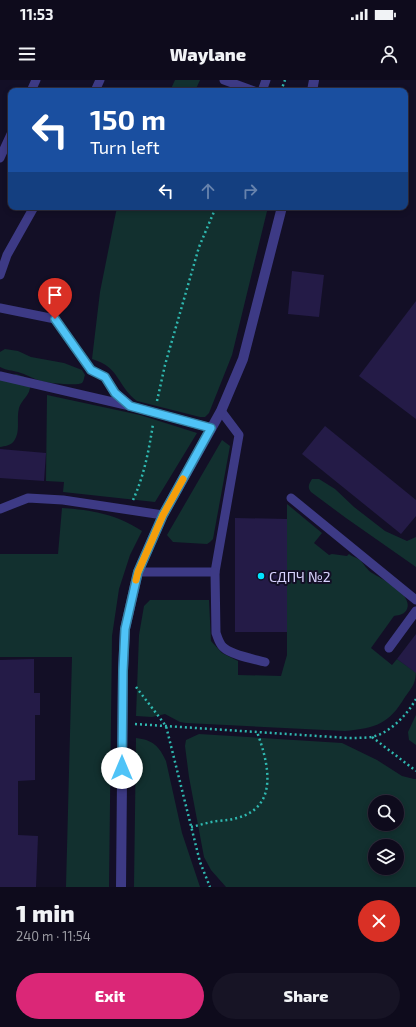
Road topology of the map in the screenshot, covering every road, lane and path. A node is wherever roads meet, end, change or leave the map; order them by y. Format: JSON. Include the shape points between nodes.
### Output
{"nodes":[{"id":1,"x":224,"y":80,"type":"edge"},
{"id":2,"x":246,"y":88,"type":"edge"},
{"id":3,"x":8,"y":141,"type":"edge"},
{"id":4,"x":0,"y":158,"type":"edge"},
{"id":5,"x":32,"y":210,"type":"edge"},
{"id":6,"x":215,"y":210,"type":"edge"},
{"id":7,"x":281,"y":210,"type":"edge"},
{"id":8,"x":0,"y":275,"type":"edge"},
{"id":9,"x":0,"y":308,"type":"edge"},
{"id":10,"x":0,"y":376,"type":"edge"},
{"id":11,"x":130,"y":406,"type":"junction"},
{"id":12,"x":221,"y":411,"type":"junction"},
{"id":13,"x":154,"y":412,"type":"junction"},
{"id":14,"x":211,"y":428,"type":"junction"},
{"id":15,"x":291,"y":498,"type":"dead end"},
{"id":16,"x":0,"y":509,"type":"edge"},
{"id":17,"x":128,"y":510,"type":"junction"},
{"id":18,"x":163,"y":515,"type":"junction"},
{"id":19,"x":138,"y":572,"type":"junction"},
{"id":20,"x":215,"y":572,"type":"junction"},
{"id":21,"x":416,"y":600,"type":"edge"},
{"id":22,"x":416,"y":611,"type":"edge"},
{"id":23,"x":389,"y":648,"type":"dead end"},
{"id":24,"x":265,"y":662,"type":"dead end"},
{"id":25,"x":123,"y":671,"type":"junction"},
{"id":26,"x":416,"y":699,"type":"edge"},
{"id":27,"x":123,"y":723,"type":"junction"},
{"id":28,"x":166,"y":726,"type":"junction"},
{"id":29,"x":257,"y":732,"type":"junction"},
{"id":30,"x":372,"y":737,"type":"junction"},
{"id":31,"x":416,"y":771,"type":"edge"},
{"id":32,"x":191,"y":827,"type":"junction"},
{"id":33,"x":121,"y":887,"type":"edge"},
{"id":34,"x":210,"y":887,"type":"edge"}],
"edges":[{"from":1,"to":2,"type":"lane"},
{"from":3,"to":4,"type":"lane"},
{"from":5,"to":8,"type":"lane","via":[[7,255]]},
{"from":6,"to":13,"type":"path","via":[[199,247]]},
{"from":7,"to":12,"type":"street","via":[[243,359]]},
{"from":9,"to":11,"type":"lane","via":[[55,319],[91,370],[105,377],[115,393]]},
{"from":10,"to":11,"type":"lane"},
{"from":11,"to":13,"type":"lane"},
{"from":12,"to":14,"type":"street"},
{"from":12,"to":20,"type":"lane","via":[[239,435]]},
{"from":13,"to":14,"type":"lane"},
{"from":13,"to":17,"type":"path","via":[[146,464]]},
{"from":14,"to":18,"type":"street"},
{"from":15,"to":21,"type":"lane"},
{"from":16,"to":17,"type":"lane","via":[[28,498],[63,500]]},
{"from":17,"to":18,"type":"lane"},
{"from":18,"to":19,"type":"street"},
{"from":19,"to":20,"type":"lane"},
{"from":19,"to":25,"type":"street","via":[[125,629]]},
{"from":20,"to":24,"type":"lane","via":[[216,633],[219,642],[233,652]]},
{"from":22,"to":23,"type":"lane"},
{"from":25,"to":27,"type":"street"},
{"from":25,"to":28,"type":"path"},
{"from":26,"to":30,"type":"path","via":[[394,726]]},
{"from":27,"to":28,"type":"path"},
{"from":27,"to":33,"type":"street"},
{"from":28,"to":29,"type":"path"},
{"from":28,"to":32,"type":"path"},
{"from":29,"to":30,"type":"path","via":[[348,738]]},
{"from":29,"to":32,"type":"path","via":[[266,766],[267,787],[262,804],[236,819],[218,820]]},
{"from":30,"to":31,"type":"path"},
{"from":32,"to":34,"type":"path"}]}
